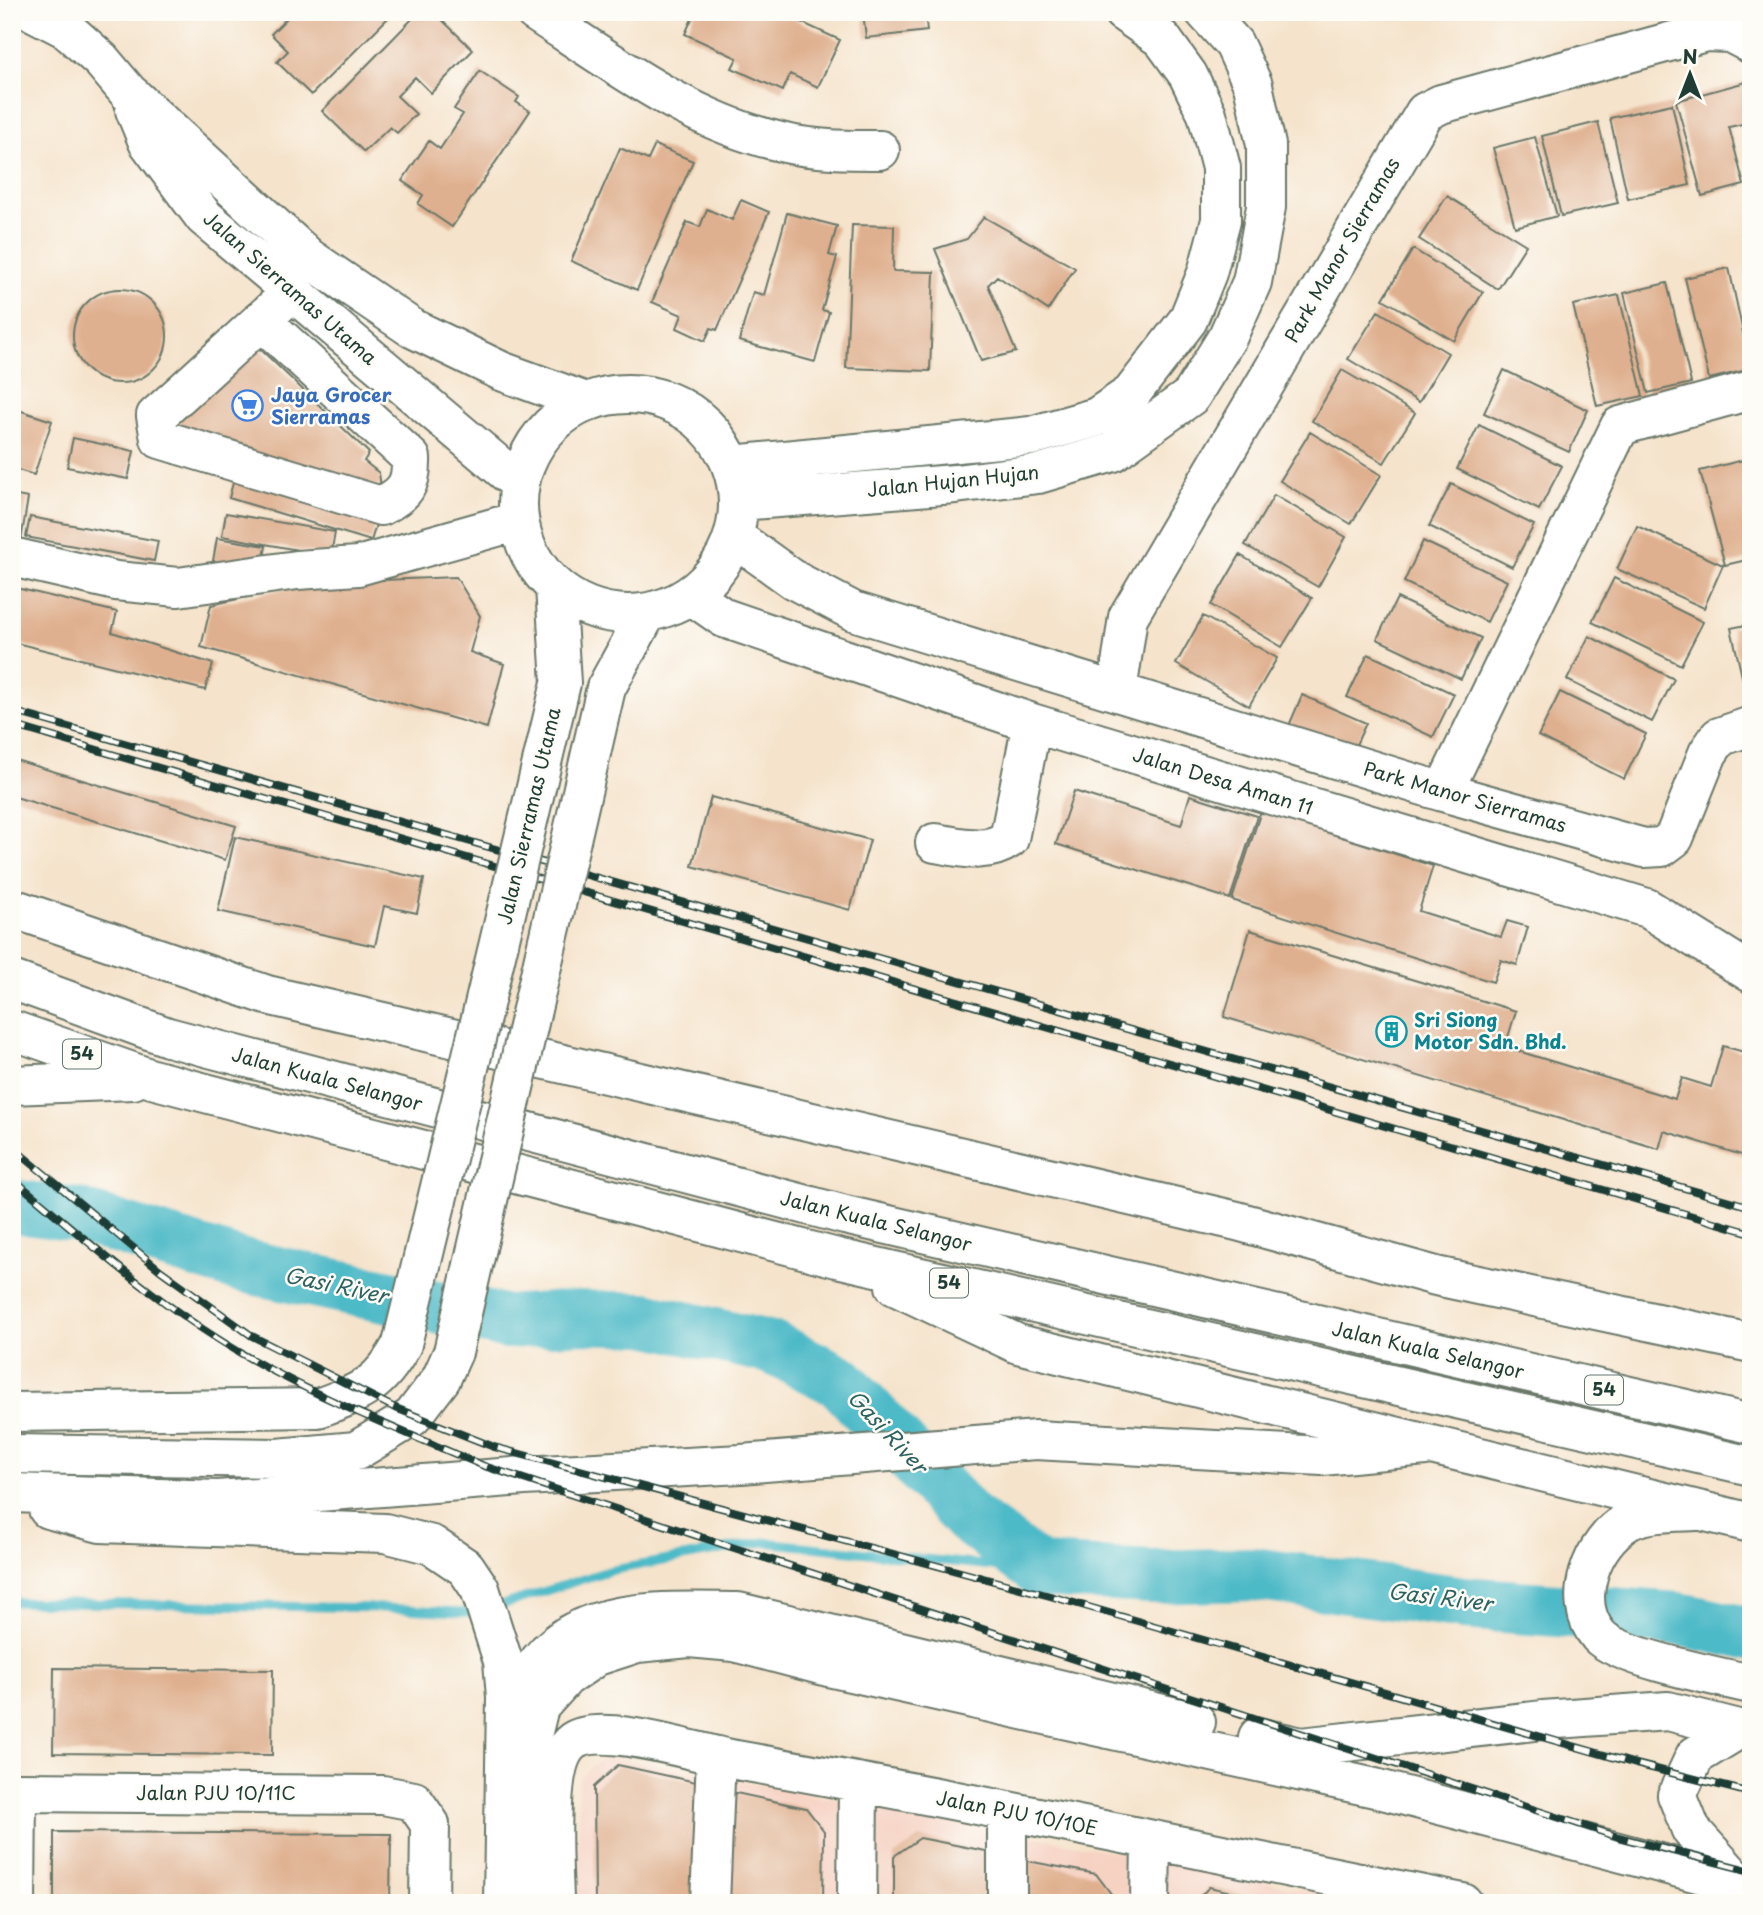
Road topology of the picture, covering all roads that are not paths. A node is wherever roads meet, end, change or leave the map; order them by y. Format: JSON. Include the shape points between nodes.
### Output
{"nodes":[{"id":1,"x":34,"y":12,"type":"edge"},
{"id":2,"x":535,"y":12,"type":"edge"},
{"id":3,"x":1123,"y":12,"type":"edge"},
{"id":4,"x":1205,"y":12,"type":"edge"},
{"id":5,"x":1751,"y":44,"type":"edge"},
{"id":6,"x":128,"y":92,"type":"junction"},
{"id":7,"x":880,"y":150,"type":"dead end"},
{"id":8,"x":292,"y":292,"type":"junction"},
{"id":9,"x":261,"y":320,"type":"junction"},
{"id":10,"x":1751,"y":390,"type":"edge"},
{"id":11,"x":586,"y":402,"type":"junction"},
{"id":12,"x":519,"y":482,"type":"junction"},
{"id":13,"x":735,"y":501,"type":"junction"},
{"id":14,"x":518,"y":521,"type":"junction"},
{"id":15,"x":12,"y":557,"type":"edge"},
{"id":16,"x":555,"y":587,"type":"junction"},
{"id":17,"x":691,"y":595,"type":"junction"},
{"id":18,"x":647,"y":613,"type":"junction"},
{"id":19,"x":1117,"y":692,"type":"junction"},
{"id":20,"x":1032,"y":723,"type":"junction"},
{"id":21,"x":1751,"y":726,"type":"edge"},
{"id":22,"x":1443,"y":792,"type":"junction"},
{"id":23,"x":935,"y":843,"type":"dead end"},
{"id":24,"x":23,"y":912,"type":"edge"},
{"id":25,"x":1746,"y":961,"type":"edge"},
{"id":26,"x":12,"y":980,"type":"edge"},
{"id":27,"x":12,"y":1030,"type":"edge"},
{"id":28,"x":475,"y":1043,"type":"junction"},
{"id":29,"x":522,"y":1053,"type":"junction"},
{"id":30,"x":152,"y":1079,"type":"junction"},
{"id":31,"x":12,"y":1085,"type":"edge"},
{"id":32,"x":837,"y":1258,"type":"junction"},
{"id":33,"x":1751,"y":1343,"type":"edge"},
{"id":34,"x":12,"y":1388,"type":"edge"},
{"id":35,"x":156,"y":1409,"type":"junction"},
{"id":36,"x":12,"y":1412,"type":"edge"},
{"id":37,"x":1751,"y":1424,"type":"edge"},
{"id":38,"x":1425,"y":1446,"type":"junction"},
{"id":39,"x":12,"y":1454,"type":"edge"},
{"id":40,"x":1751,"y":1466,"type":"edge"},
{"id":41,"x":12,"y":1493,"type":"edge"},
{"id":42,"x":12,"y":1499,"type":"edge"},
{"id":43,"x":1696,"y":1511,"type":"junction"},
{"id":44,"x":1751,"y":1523,"type":"edge"},
{"id":45,"x":1751,"y":1684,"type":"edge"},
{"id":46,"x":1745,"y":1730,"type":"edge"},
{"id":47,"x":716,"y":1756,"type":"junction"},
{"id":48,"x":504,"y":1757,"type":"junction"},
{"id":49,"x":859,"y":1782,"type":"junction"},
{"id":50,"x":1007,"y":1811,"type":"junction"},
{"id":51,"x":1151,"y":1840,"type":"junction"},
{"id":52,"x":1745,"y":1885,"type":"edge"},
{"id":53,"x":16,"y":1903,"type":"edge"},
{"id":54,"x":429,"y":1903,"type":"edge"},
{"id":55,"x":503,"y":1903,"type":"edge"},
{"id":56,"x":524,"y":1903,"type":"edge"},
{"id":57,"x":554,"y":1903,"type":"edge"},
{"id":58,"x":710,"y":1903,"type":"edge"},
{"id":59,"x":857,"y":1903,"type":"edge"},
{"id":60,"x":1007,"y":1903,"type":"edge"},
{"id":61,"x":1150,"y":1903,"type":"edge"},
{"id":62,"x":1463,"y":1903,"type":"edge"}],
"edges":[{"from":1,"to":6,"type":"main road","name":"Jalan Sierramas Utama","via":[[65,28]]},
{"from":2,"to":7,"type":"main road","via":[[660,93],[734,128],[784,143]]},
{"from":3,"to":13,"type":"main road","name":"Jalan Hujan Hujan","via":[[1161,39],[1188,75],[1207,114],[1221,168],[1221,220],[1188,320],[1131,394],[1097,417],[1031,436]]},
{"from":4,"to":13,"type":"main road","name":"Jalan Hujan Hujan","via":[[1234,44],[1253,85],[1266,145],[1266,207],[1252,282],[1228,336],[1191,396],[1113,452],[1038,474]]},
{"from":5,"to":19,"type":"main road","name":"Park Manor Sierramas","via":[[1730,33],[1706,32],[1425,112],[1128,617]]},
{"from":6,"to":8,"type":"main road","name":"Jalan Sierramas Utama","via":[[148,142],[204,217]]},
{"from":6,"to":11,"type":"main road","name":"Jalan Sierramas Utama","via":[[309,258],[412,328],[501,372]]},
{"from":8,"to":9,"type":"main road"},
{"from":8,"to":12,"type":"main road","name":"Jalan Sierramas Utama"},
{"from":9,"to":9,"type":"main road","via":[[411,458],[411,480],[401,496],[381,506],[160,439],[156,416]]},
{"from":10,"to":22,"type":"main road","via":[[1620,426]]},
{"from":11,"to":12,"type":"main road","via":[[555,421],[539,439]]},
{"from":11,"to":13,"type":"main road","via":[[621,394],[656,397],[688,411],[715,435]]},
{"from":12,"to":14,"type":"main road"},
{"from":13,"to":17,"type":"main road","via":[[718,569]]},
{"from":13,"to":19,"type":"main road","name":"Park Manor Sierramas","via":[[794,580],[853,611]]},
{"from":14,"to":15,"type":"main road","via":[[358,566],[178,587],[116,581]]},
{"from":14,"to":16,"type":"main road","via":[[531,557]]},
{"from":16,"to":18,"type":"main road","via":[[582,605],[614,614]]},
{"from":16,"to":28,"type":"main road","name":"Jalan Sierramas Utama","bridge":true,"via":[[561,682]]},
{"from":17,"to":18,"type":"main road"},
{"from":17,"to":20,"type":"main road","name":"Jalan Desa Aman 11","via":[[724,618]]},
{"from":18,"to":29,"type":"main road","bridge":true,"via":[[606,688]]},
{"from":19,"to":22,"type":"main road","name":"Park Manor Sierramas"},
{"from":20,"to":23,"type":"main road","via":[[1009,839],[982,850]]},
{"from":20,"to":25,"type":"main road","name":"Jalan Desa Aman 11","via":[[1647,908]]},
{"from":21,"to":22,"type":"main road","name":"Park Manor Sierramas","via":[[1719,737],[1708,753],[1674,838],[1662,847],[1644,848]]},
{"from":24,"to":28,"type":"main road","via":[[268,995]]},
{"from":26,"to":37,"type":"main road","name":"Jalan Kuala Selangor","number":"54","via":[[169,1037],[845,1215]]},
{"from":27,"to":30,"type":"main road","number":"54"},
{"from":28,"to":29,"type":"main road"},
{"from":28,"to":35,"type":"main road","name":"Jalan Sierramas Utama","bridge":true,"via":[[402,1344],[389,1369],[361,1392],[318,1408]]},
{"from":29,"to":33,"type":"main road","via":[[1237,1221],[1436,1276]]},
{"from":29,"to":39,"type":"main road","bridge":true,"via":[[453,1352],[441,1379],[412,1417],[356,1451],[276,1458]]},
{"from":30,"to":31,"type":"main road"},
{"from":30,"to":32,"type":"main road","number":"54"},
{"from":32,"to":38,"type":"main road","via":[[1018,1344]]},
{"from":32,"to":40,"type":"main road","number":"54"},
{"from":34,"to":35,"type":"main road"},
{"from":35,"to":36,"type":"main road"},
{"from":38,"to":41,"type":"main road","via":[[1322,1456],[1036,1440],[219,1500]]},
{"from":38,"to":43,"type":"main road"},
{"from":42,"to":48,"type":"main road","via":[[100,1523],[385,1533],[432,1545],[466,1569],[480,1589],[496,1633],[506,1697]]},
{"from":43,"to":44,"type":"main road"},
{"from":43,"to":45,"type":"main road","via":[[1630,1520],[1606,1539],[1590,1567],[1585,1605],[1600,1637],[1637,1656]]},
{"from":46,"to":48,"type":"main road","via":[[1668,1711],[1301,1747],[738,1612],[675,1611],[616,1616],[580,1626],[552,1647],[520,1692]]},
{"from":46,"to":52,"type":"main road","via":[[1695,1756],[1677,1795],[1691,1830]]},
{"from":47,"to":49,"type":"main road","name":"Jalan PJU 10/10E"},
{"from":47,"to":57,"type":"main road","name":"Jalan PJU 10/10E","via":[[612,1734],[592,1733],[572,1741],[558,1759]]},
{"from":47,"to":58,"type":"main road"},
{"from":48,"to":55,"type":"main road"},
{"from":49,"to":50,"type":"main road","name":"Jalan PJU 10/10E"},
{"from":49,"to":59,"type":"main road"},
{"from":50,"to":51,"type":"main road","name":"Jalan PJU 10/10E"},
{"from":50,"to":60,"type":"main road"},
{"from":51,"to":61,"type":"main road"},
{"from":51,"to":62,"type":"main road","name":"Jalan PJU 10/10E"},
{"from":52,"to":56,"type":"main road","via":[[1375,1788],[828,1667],[734,1642],[689,1638],[637,1643],[597,1656],[566,1676],[539,1707],[525,1799]]},
{"from":53,"to":54,"type":"main road","name":"Jalan PJU 10/11C","via":[[18,1792],[383,1795],[414,1801],[430,1824]]}]}
